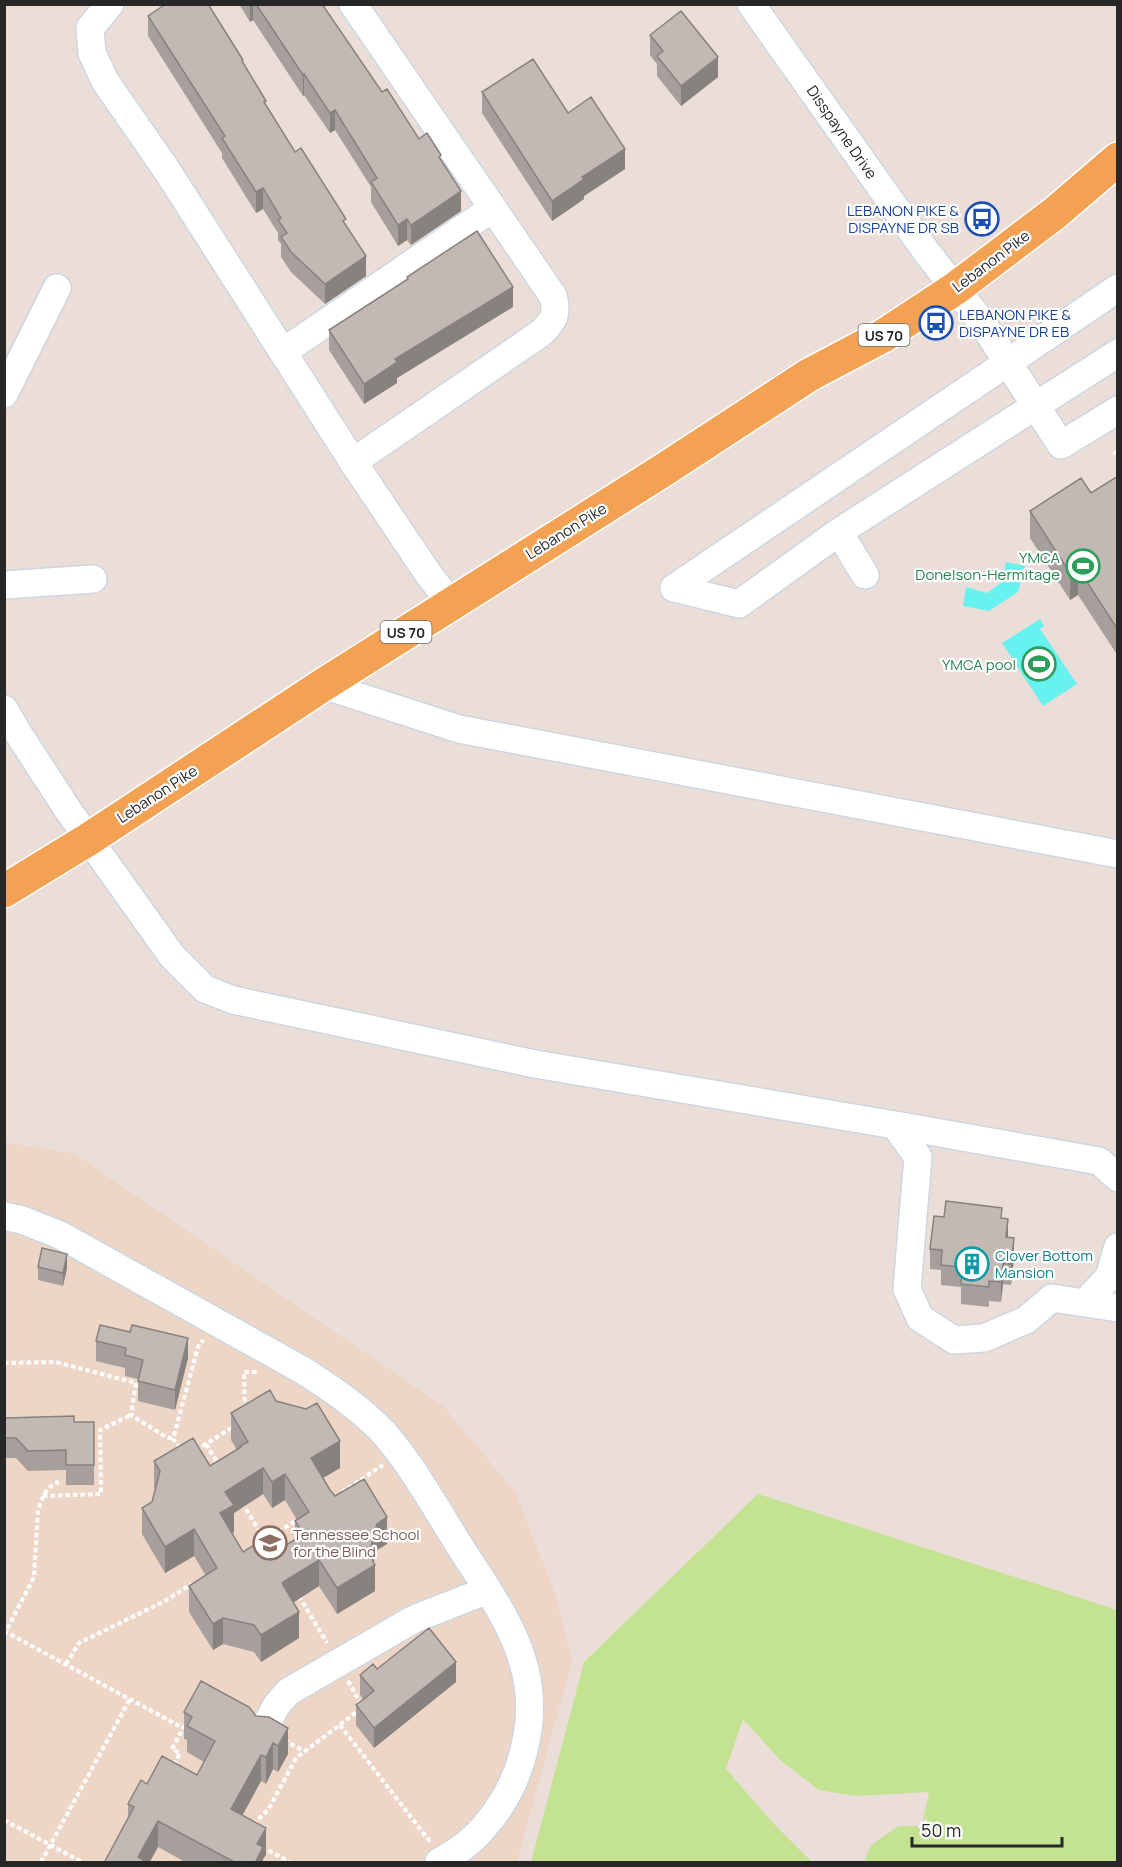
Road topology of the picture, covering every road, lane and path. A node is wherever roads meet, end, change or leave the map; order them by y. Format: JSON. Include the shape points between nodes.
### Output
{"nodes":[{"id":1,"x":110,"y":4,"type":"edge"},
{"id":2,"x":353,"y":4,"type":"edge"},
{"id":3,"x":751,"y":4,"type":"edge"},
{"id":4,"x":1118,"y":159,"type":"edge"},
{"id":5,"x":493,"y":208,"type":"junction"},
{"id":6,"x":57,"y":288,"type":"dead end"},
{"id":7,"x":956,"y":288,"type":"junction"},
{"id":8,"x":1118,"y":288,"type":"edge"},
{"id":9,"x":284,"y":352,"type":"junction"},
{"id":10,"x":1118,"y":353,"type":"edge"},
{"id":11,"x":1008,"y":362,"type":"junction"},
{"id":12,"x":4,"y":394,"type":"edge"},
{"id":13,"x":1036,"y":406,"type":"junction"},
{"id":14,"x":1118,"y":410,"type":"edge"},
{"id":15,"x":1118,"y":452,"type":"edge"},
{"id":16,"x":1118,"y":457,"type":"edge"},
{"id":17,"x":353,"y":462,"type":"junction"},
{"id":18,"x":839,"y":532,"type":"junction"},
{"id":19,"x":865,"y":575,"type":"dead end"},
{"id":20,"x":93,"y":579,"type":"dead end"},
{"id":21,"x":4,"y":585,"type":"edge"},
{"id":22,"x":452,"y":603,"type":"junction"},
{"id":23,"x":323,"y":685,"type":"junction"},
{"id":24,"x":4,"y":709,"type":"edge"},
{"id":25,"x":89,"y":838,"type":"junction"},
{"id":26,"x":1118,"y":854,"type":"edge"},
{"id":27,"x":4,"y":891,"type":"edge"},
{"id":28,"x":895,"y":1125,"type":"junction"},
{"id":29,"x":1118,"y":1178,"type":"edge"},
{"id":30,"x":4,"y":1216,"type":"edge"},
{"id":31,"x":1118,"y":1247,"type":"edge"},
{"id":32,"x":1085,"y":1303,"type":"junction"},
{"id":33,"x":1118,"y":1308,"type":"edge"},
{"id":34,"x":217,"y":1322,"type":"junction"},
{"id":35,"x":256,"y":1343,"type":"junction"},
{"id":36,"x":4,"y":1363,"type":"edge"},
{"id":37,"x":245,"y":1411,"type":"edge"},
{"id":38,"x":131,"y":1414,"type":"junction"},
{"id":39,"x":235,"y":1426,"type":"edge"},
{"id":40,"x":173,"y":1438,"type":"junction"},
{"id":41,"x":192,"y":1452,"type":"edge"},
{"id":42,"x":400,"y":1454,"type":"junction"},
{"id":43,"x":185,"y":1456,"type":"edge"},
{"id":44,"x":59,"y":1482,"type":"dead end"},
{"id":45,"x":44,"y":1496,"type":"junction"},
{"id":46,"x":334,"y":1497,"type":"edge"},
{"id":47,"x":304,"y":1516,"type":"edge"},
{"id":48,"x":245,"y":1552,"type":"edge"},
{"id":49,"x":197,"y":1581,"type":"edge"},
{"id":50,"x":488,"y":1590,"type":"junction"},
{"id":51,"x":5,"y":1633,"type":"edge"},
{"id":52,"x":66,"y":1664,"type":"junction"},
{"id":53,"x":130,"y":1699,"type":"junction"},
{"id":54,"x":188,"y":1719,"type":"edge"},
{"id":55,"x":340,"y":1725,"type":"dead end"},
{"id":56,"x":183,"y":1728,"type":"junction"},
{"id":57,"x":264,"y":1729,"type":"joint"},
{"id":58,"x":304,"y":1751,"type":"dead end"},
{"id":59,"x":172,"y":1769,"type":"edge"},
{"id":60,"x":4,"y":1820,"type":"edge"},
{"id":61,"x":50,"y":1845,"type":"junction"},
{"id":62,"x":442,"y":1861,"type":"edge"},
{"id":63,"x":41,"y":1863,"type":"edge"},
{"id":64,"x":81,"y":1863,"type":"edge"}],
"edges":[{"from":1,"to":9,"type":"street","via":[[90,28],[92,53],[105,81]]},
{"from":2,"to":5,"type":"street"},
{"from":3,"to":7,"type":"street","name":"Disspayne Drive"},
{"from":4,"to":7,"type":"main road","name":"Lebanon Pike","number":"US 70"},
{"from":5,"to":9,"type":"street"},
{"from":5,"to":17,"type":"street","via":[[553,296],[557,309],[552,322]]},
{"from":6,"to":12,"type":"street"},
{"from":7,"to":11,"type":"street","name":"Disspayne Drive"},
{"from":7,"to":22,"type":"main road","name":"Lebanon Pike","number":"US 70","via":[[883,336],[809,375]]},
{"from":8,"to":11,"type":"street"},
{"from":9,"to":17,"type":"street"},
{"from":10,"to":13,"type":"street"},
{"from":11,"to":13,"type":"street","name":"Disspayne Drive"},
{"from":11,"to":18,"type":"street","via":[[674,588],[739,604]]},
{"from":13,"to":14,"type":"street","name":"Disspayne Drive","via":[[1061,445]]},
{"from":13,"to":18,"type":"street"},
{"from":15,"to":16,"type":"path"},
{"from":17,"to":22,"type":"street"},
{"from":18,"to":19,"type":"street"},
{"from":20,"to":21,"type":"street"},
{"from":22,"to":23,"type":"main road","name":"Lebanon Pike","number":"US 70"},
{"from":23,"to":25,"type":"main road","name":"Lebanon Pike","number":"US 70"},
{"from":23,"to":26,"type":"street","via":[[459,729]]},
{"from":24,"to":25,"type":"street"},
{"from":25,"to":27,"type":"main road","name":"Lebanon Pike","number":"US 70"},
{"from":25,"to":28,"type":"street","via":[[172,956],[205,989],[233,1000],[535,1064]]},
{"from":28,"to":29,"type":"street","via":[[1099,1161]]},
{"from":28,"to":32,"type":"street","via":[[918,1157],[907,1289],[920,1318],[954,1340],[984,1338],[1026,1320],[1052,1299]]},
{"from":30,"to":34,"type":"street","via":[[60,1235]]},
{"from":31,"to":32,"type":"street","via":[[1109,1277]]},
{"from":32,"to":33,"type":"street"},
{"from":34,"to":35,"type":"street"},
{"from":34,"to":40,"type":"path","via":[[198,1347]]},
{"from":35,"to":37,"type":"path","via":[[258,1372],[244,1372]]},
{"from":35,"to":42,"type":"street","via":[[339,1394],[382,1432]]},
{"from":36,"to":38,"type":"path","via":[[56,1362],[136,1383]]},
{"from":38,"to":40,"type":"path"},
{"from":38,"to":45,"type":"path","via":[[100,1430],[101,1494]]},
{"from":39,"to":41,"type":"path"},
{"from":40,"to":43,"type":"path"},
{"from":42,"to":46,"type":"path"},
{"from":42,"to":50,"type":"street"},
{"from":44,"to":45,"type":"path","via":[[50,1485]]},
{"from":45,"to":51,"type":"path","via":[[38,1511],[34,1577]]},
{"from":47,"to":48,"type":"path"},
{"from":49,"to":52,"type":"path","via":[[164,1602],[79,1643]]},
{"from":50,"to":57,"type":"street","via":[[414,1619],[288,1692]]},
{"from":50,"to":62,"type":"street","via":[[513,1636],[527,1677],[527,1734],[513,1784],[501,1805],[472,1839]]},
{"from":51,"to":52,"type":"path"},
{"from":52,"to":53,"type":"path"},
{"from":53,"to":56,"type":"path"},
{"from":53,"to":61,"type":"path"},
{"from":54,"to":56,"type":"path"},
{"from":55,"to":62,"type":"path"},
{"from":56,"to":59,"type":"path","via":[[172,1749],[180,1754]]},
{"from":57,"to":58,"type":"path"},
{"from":60,"to":61,"type":"path"},
{"from":61,"to":63,"type":"path"},
{"from":61,"to":64,"type":"path"}]}
